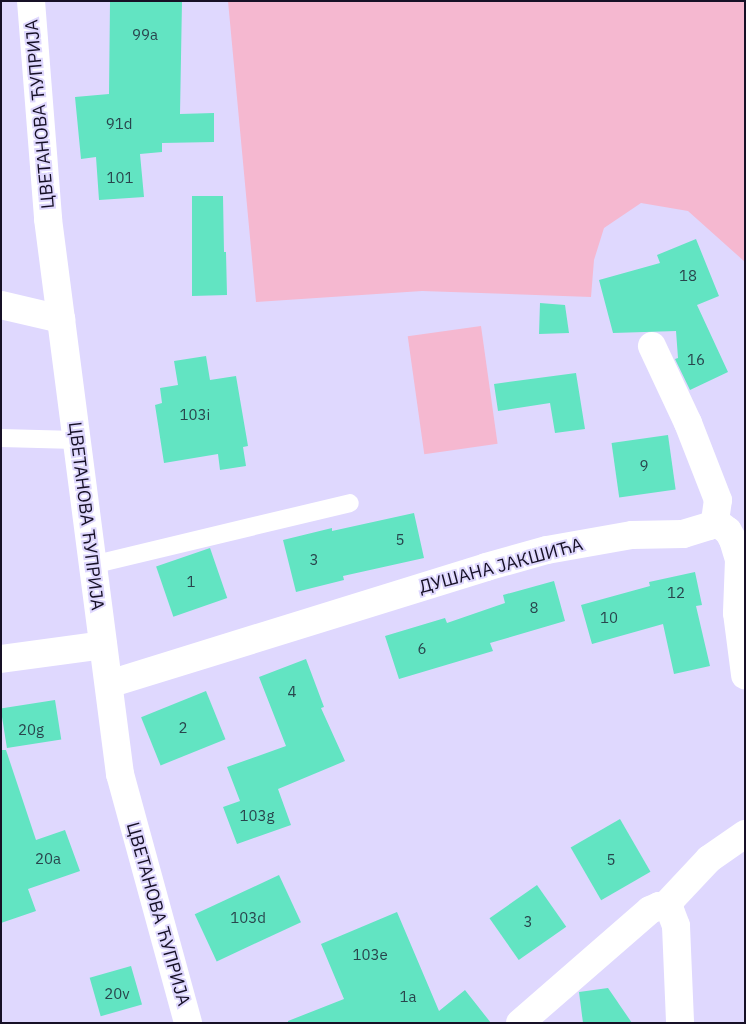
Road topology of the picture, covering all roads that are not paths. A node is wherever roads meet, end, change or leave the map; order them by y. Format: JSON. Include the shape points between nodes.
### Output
{"nodes":[{"id":1,"x":31,"y":1,"type":"edge"},
{"id":2,"x":1,"y":305,"type":"edge"},
{"id":3,"x":61,"y":319,"type":"junction"},
{"id":4,"x":652,"y":346,"type":"dead end"},
{"id":5,"x":1,"y":438,"type":"edge"},
{"id":6,"x":76,"y":440,"type":"junction"},
{"id":7,"x":350,"y":503,"type":"dead end"},
{"id":8,"x":715,"y":520,"type":"junction"},
{"id":9,"x":92,"y":565,"type":"junction"},
{"id":10,"x":103,"y":645,"type":"junction"},
{"id":11,"x":1,"y":659,"type":"edge"},
{"id":12,"x":745,"y":676,"type":"edge"},
{"id":13,"x":109,"y":684,"type":"junction"},
{"id":14,"x":745,"y":834,"type":"edge"},
{"id":15,"x":664,"y":907,"type":"junction"},
{"id":16,"x":188,"y":1023,"type":"edge"},
{"id":17,"x":520,"y":1023,"type":"edge"},
{"id":18,"x":680,"y":1023,"type":"edge"}],
"edges":[{"from":1,"to":3,"type":"street","name":"ЦВЕТАНОВА ЋУПРИЈА","via":[[48,219]]},
{"from":2,"to":3,"type":"street"},
{"from":3,"to":6,"type":"street","name":"ЦВЕТАНОВА ЋУПРИЈА"},
{"from":4,"to":8,"type":"street","via":[[688,423],[718,500]]},
{"from":5,"to":6,"type":"lane"},
{"from":6,"to":9,"type":"street","name":"ЦВЕТАНОВА ЋУПРИЈА"},
{"from":7,"to":9,"type":"lane"},
{"from":8,"to":12,"type":"street","via":[[728,531],[739,560],[737,613]]},
{"from":8,"to":13,"type":"street","name":"ДУШАНА ЈАКШИЋА","via":[[699,531],[611,538],[521,557]]},
{"from":9,"to":10,"type":"street","name":"ЦВЕТАНОВА ЋУПРИЈА"},
{"from":10,"to":11,"type":"street"},
{"from":10,"to":13,"type":"street","name":"ЦВЕТАНОВА ЋУПРИЈА"},
{"from":13,"to":16,"type":"street","name":"ЦВЕТАНОВА ЋУПРИЈА","via":[[126,800]]},
{"from":14,"to":15,"type":"street","via":[[709,859]]},
{"from":15,"to":17,"type":"street","via":[[650,910]]},
{"from":15,"to":18,"type":"street","via":[[670,910],[676,926]]}]}
